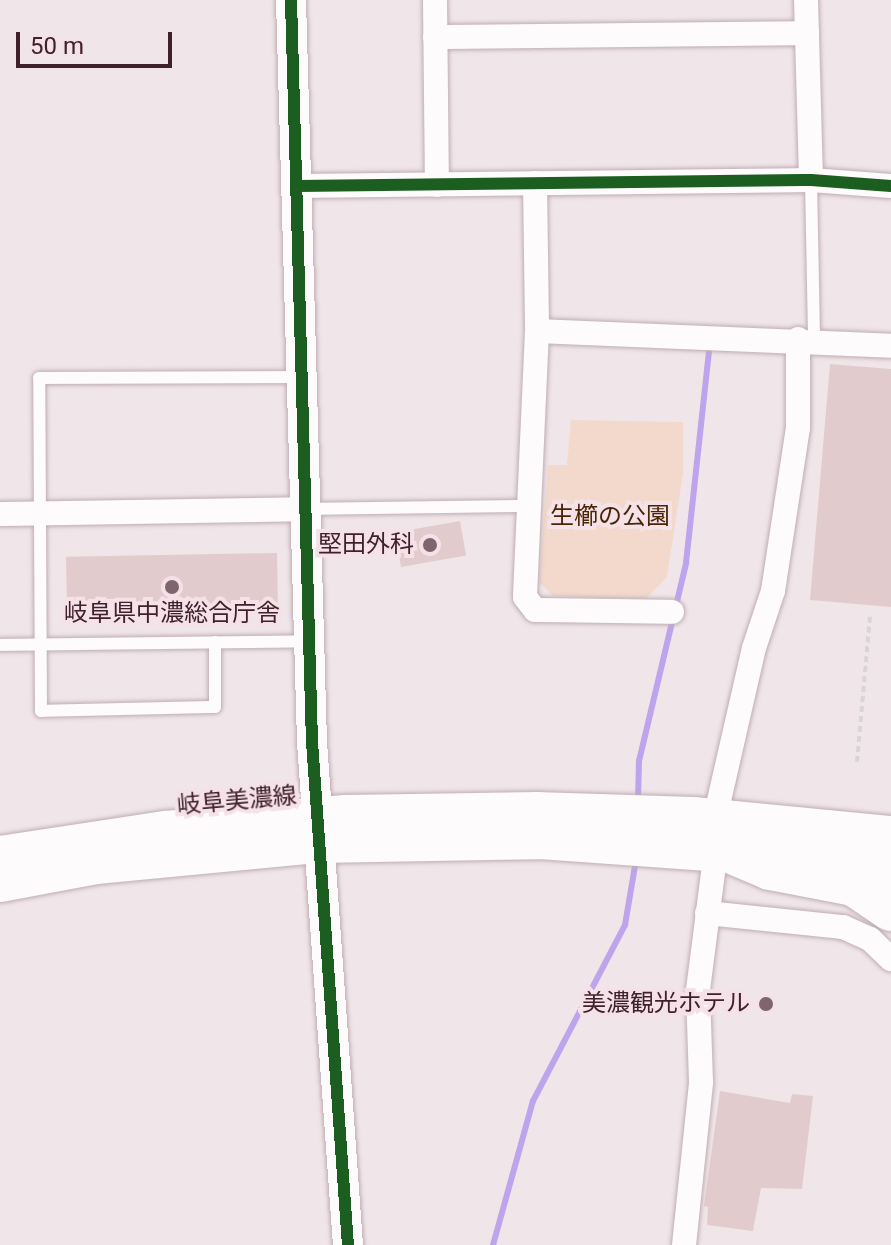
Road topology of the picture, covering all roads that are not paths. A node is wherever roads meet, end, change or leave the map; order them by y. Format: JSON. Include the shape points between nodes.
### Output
{"nodes":[{"id":1,"x":291,"y":0,"type":"edge"},
{"id":2,"x":435,"y":0,"type":"edge"},
{"id":3,"x":806,"y":0,"type":"edge"},
{"id":4,"x":807,"y":33,"type":"junction"},
{"id":5,"x":435,"y":37,"type":"junction"},
{"id":6,"x":811,"y":180,"type":"junction"},
{"id":7,"x":535,"y":183,"type":"junction"},
{"id":8,"x":437,"y":185,"type":"junction"},
{"id":9,"x":298,"y":186,"type":"junction"},
{"id":10,"x":891,"y":186,"type":"edge"},
{"id":11,"x":537,"y":331,"type":"junction"},
{"id":12,"x":806,"y":339,"type":"junction"},
{"id":13,"x":891,"y":346,"type":"edge"},
{"id":14,"x":303,"y":377,"type":"junction"},
{"id":15,"x":530,"y":506,"type":"junction"},
{"id":16,"x":306,"y":509,"type":"junction"},
{"id":17,"x":40,"y":513,"type":"junction"},
{"id":18,"x":0,"y":514,"type":"edge"},
{"id":19,"x":672,"y":612,"type":"dead end"},
{"id":20,"x":309,"y":641,"type":"junction"},
{"id":21,"x":215,"y":642,"type":"junction"},
{"id":22,"x":40,"y":644,"type":"junction"},
{"id":23,"x":0,"y":645,"type":"edge"},
{"id":24,"x":318,"y":830,"type":"junction"},
{"id":25,"x":891,"y":835,"type":"edge"},
{"id":26,"x":720,"y":839,"type":"junction"},
{"id":27,"x":0,"y":855,"type":"edge"},
{"id":28,"x":891,"y":865,"type":"edge"},
{"id":29,"x":0,"y":883,"type":"edge"},
{"id":30,"x":891,"y":909,"type":"edge"},
{"id":31,"x":707,"y":913,"type":"junction"},
{"id":32,"x":891,"y":959,"type":"edge"},
{"id":33,"x":348,"y":1245,"type":"edge"},
{"id":34,"x":684,"y":1245,"type":"edge"}],
"edges":[{"from":1,"to":9,"type":"street"},
{"from":2,"to":5,"type":"street"},
{"from":3,"to":4,"type":"street"},
{"from":4,"to":5,"type":"street"},
{"from":4,"to":6,"type":"street"},
{"from":5,"to":8,"type":"street"},
{"from":6,"to":7,"type":"street"},
{"from":6,"to":10,"type":"street"},
{"from":6,"to":12,"type":"lane"},
{"from":7,"to":8,"type":"street"},
{"from":7,"to":11,"type":"street"},
{"from":8,"to":9,"type":"street"},
{"from":9,"to":14,"type":"street"},
{"from":11,"to":12,"type":"street"},
{"from":11,"to":15,"type":"street"},
{"from":12,"to":13,"type":"street"},
{"from":12,"to":26,"type":"street","via":[[773,591],[754,648]]},
{"from":14,"to":16,"type":"street"},
{"from":14,"to":17,"type":"lane","via":[[39,378]]},
{"from":15,"to":16,"type":"lane"},
{"from":15,"to":19,"type":"street","via":[[525,597],[535,610]]},
{"from":16,"to":17,"type":"street"},
{"from":16,"to":20,"type":"street"},
{"from":17,"to":18,"type":"street"},
{"from":17,"to":22,"type":"lane"},
{"from":20,"to":21,"type":"lane"},
{"from":20,"to":24,"type":"street"},
{"from":21,"to":22,"type":"lane"},
{"from":21,"to":22,"type":"lane","via":[[215,707],[41,711]]},
{"from":22,"to":23,"type":"lane"},
{"from":24,"to":26,"type":"main road","name":"岐阜美濃線","via":[[637,830]]},
{"from":24,"to":27,"type":"main road","name":"岐阜美濃線","via":[[152,831]]},
{"from":24,"to":29,"type":"main road","name":"岐阜美濃線"},
{"from":24,"to":33,"type":"street"},
{"from":25,"to":26,"type":"main road","name":"岐阜美濃線"},
{"from":26,"to":28,"type":"main road","name":"岐阜美濃線"},
{"from":26,"to":30,"type":"highway","via":[[770,868],[854,884]]},
{"from":26,"to":31,"type":"street"},
{"from":31,"to":32,"type":"street","via":[[843,927],[870,939]]},
{"from":31,"to":34,"type":"street","via":[[698,990],[701,1082]]}]}
